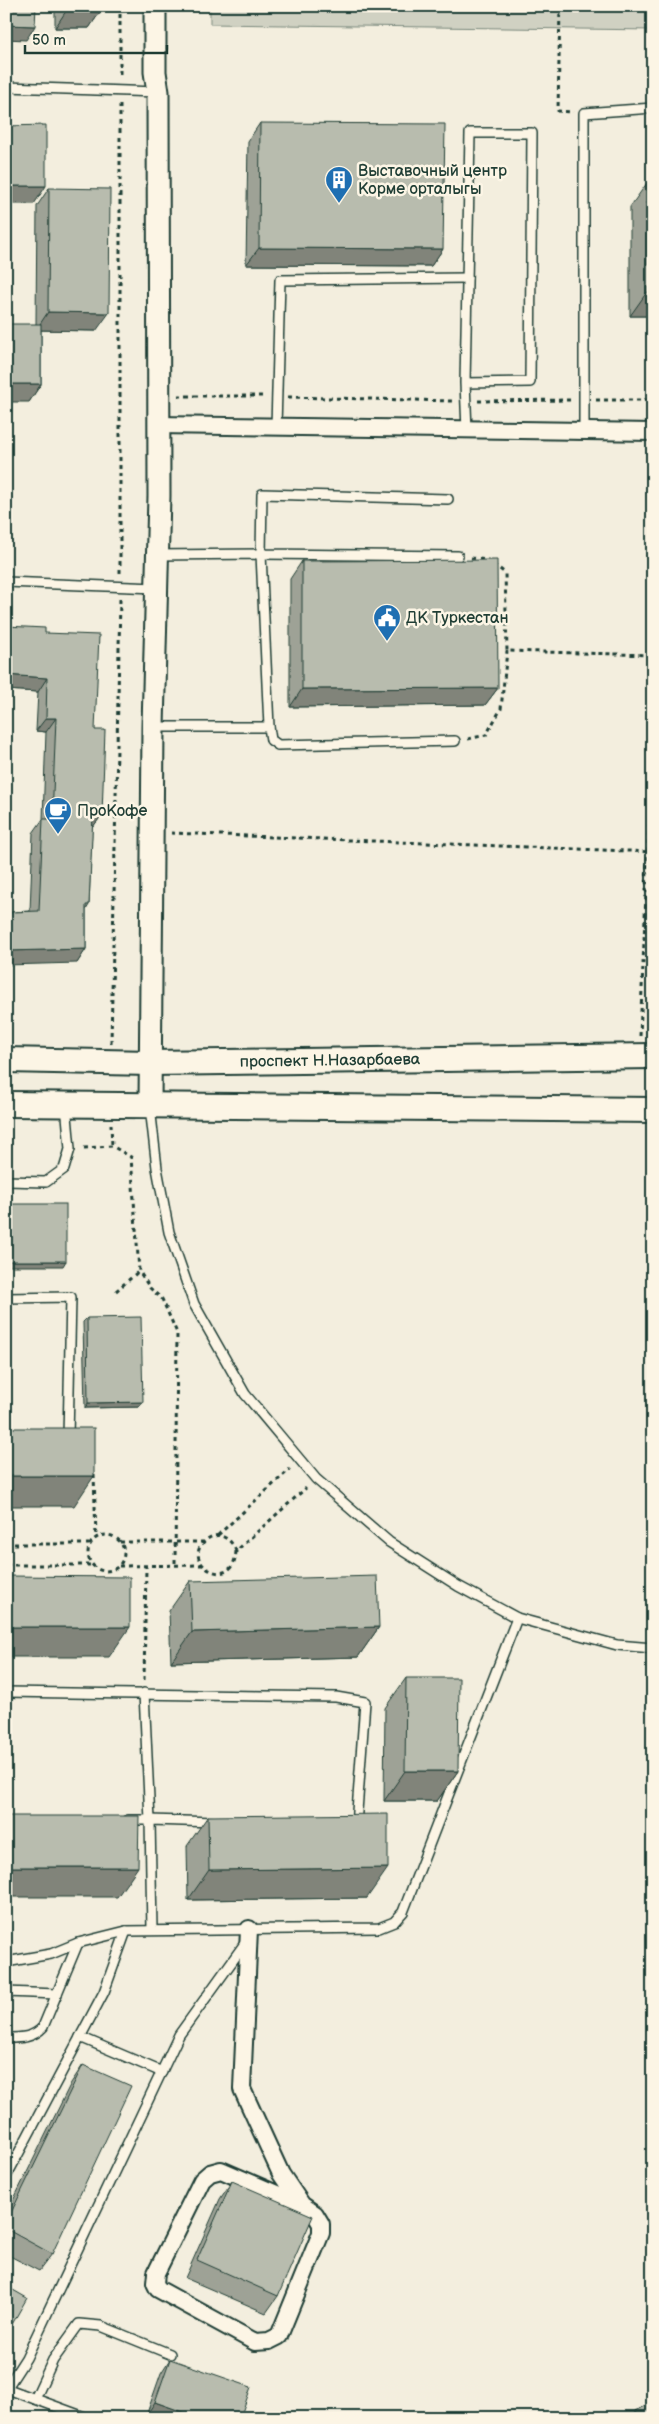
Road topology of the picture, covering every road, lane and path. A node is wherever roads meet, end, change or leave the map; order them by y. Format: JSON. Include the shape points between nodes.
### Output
{"nodes":[{"id":1,"x":120,"y":6,"type":"edge"},
{"id":2,"x":155,"y":6,"type":"edge"},
{"id":3,"x":560,"y":6,"type":"edge"},
{"id":4,"x":6,"y":87,"type":"edge"},
{"id":5,"x":120,"y":90,"type":"junction"},
{"id":6,"x":158,"y":92,"type":"junction"},
{"id":7,"x":653,"y":108,"type":"edge"},
{"id":8,"x":584,"y":113,"type":"junction"},
{"id":9,"x":467,"y":278,"type":"junction"},
{"id":10,"x":465,"y":383,"type":"junction"},
{"id":11,"x":157,"y":396,"type":"junction"},
{"id":12,"x":277,"y":396,"type":"junction"},
{"id":13,"x":584,"y":400,"type":"junction"},
{"id":14,"x":653,"y":400,"type":"edge"},
{"id":15,"x":466,"y":402,"type":"junction"},
{"id":16,"x":157,"y":425,"type":"junction"},
{"id":17,"x":276,"y":427,"type":"junction"},
{"id":18,"x":467,"y":430,"type":"junction"},
{"id":19,"x":584,"y":431,"type":"junction"},
{"id":20,"x":653,"y":432,"type":"edge"},
{"id":21,"x":448,"y":500,"type":"dead end"},
{"id":22,"x":262,"y":554,"type":"junction"},
{"id":23,"x":156,"y":555,"type":"junction"},
{"id":24,"x":458,"y":556,"type":"joint"},
{"id":25,"x":6,"y":582,"type":"edge"},
{"id":26,"x":120,"y":585,"type":"junction"},
{"id":27,"x":156,"y":588,"type":"junction"},
{"id":28,"x":507,"y":651,"type":"junction"},
{"id":29,"x":653,"y":655,"type":"edge"},
{"id":30,"x":153,"y":727,"type":"junction"},
{"id":31,"x":269,"y":727,"type":"junction"},
{"id":32,"x":653,"y":727,"type":"edge"},
{"id":33,"x":455,"y":741,"type":"joint"},
{"id":34,"x":152,"y":833,"type":"junction"},
{"id":35,"x":651,"y":852,"type":"edge"},
{"id":36,"x":646,"y":1056,"type":"edge"},
{"id":37,"x":6,"y":1060,"type":"edge"},
{"id":38,"x":111,"y":1061,"type":"junction"},
{"id":39,"x":150,"y":1063,"type":"junction"},
{"id":40,"x":6,"y":1104,"type":"edge"},
{"id":41,"x":66,"y":1104,"type":"junction"},
{"id":42,"x":150,"y":1104,"type":"junction"},
{"id":43,"x":653,"y":1110,"type":"edge"},
{"id":44,"x":70,"y":1149,"type":"junction"},
{"id":45,"x":6,"y":1181,"type":"edge"},
{"id":46,"x":139,"y":1271,"type":"junction"},
{"id":47,"x":116,"y":1291,"type":"dead end"},
{"id":48,"x":6,"y":1298,"type":"edge"},
{"id":49,"x":68,"y":1437,"type":"edge"},
{"id":50,"x":300,"y":1460,"type":"junction"},
{"id":51,"x":94,"y":1468,"type":"edge"},
{"id":52,"x":316,"y":1479,"type":"junction"},
{"id":53,"x":218,"y":1535,"type":"junction"},
{"id":54,"x":96,"y":1537,"type":"junction"},
{"id":55,"x":176,"y":1541,"type":"junction"},
{"id":56,"x":120,"y":1542,"type":"junction"},
{"id":57,"x":203,"y":1542,"type":"junction"},
{"id":58,"x":6,"y":1544,"type":"edge"},
{"id":59,"x":89,"y":1544,"type":"junction"},
{"id":60,"x":236,"y":1551,"type":"junction"},
{"id":61,"x":176,"y":1564,"type":"junction"},
{"id":62,"x":6,"y":1565,"type":"edge"},
{"id":63,"x":91,"y":1565,"type":"junction"},
{"id":64,"x":202,"y":1565,"type":"junction"},
{"id":65,"x":119,"y":1566,"type":"junction"},
{"id":66,"x":146,"y":1567,"type":"junction"},
{"id":67,"x":517,"y":1618,"type":"junction"},
{"id":68,"x":653,"y":1648,"type":"edge"},
{"id":69,"x":6,"y":1692,"type":"edge"},
{"id":70,"x":144,"y":1693,"type":"junction"},
{"id":71,"x":121,"y":1820,"type":"edge"},
{"id":72,"x":150,"y":1820,"type":"junction"},
{"id":73,"x":228,"y":1822,"type":"edge"},
{"id":74,"x":346,"y":1825,"type":"edge"},
{"id":75,"x":126,"y":1930,"type":"junction"},
{"id":76,"x":152,"y":1930,"type":"junction"},
{"id":77,"x":248,"y":1935,"type":"junction"},
{"id":78,"x":78,"y":1943,"type":"junction"},
{"id":79,"x":6,"y":1962,"type":"edge"},
{"id":80,"x":6,"y":1992,"type":"edge"},
{"id":81,"x":57,"y":1994,"type":"junction"},
{"id":82,"x":80,"y":2037,"type":"junction"},
{"id":83,"x":6,"y":2038,"type":"edge"},
{"id":84,"x":162,"y":2072,"type":"junction"},
{"id":85,"x":6,"y":2177,"type":"edge"},
{"id":86,"x":302,"y":2205,"type":"junction"},
{"id":87,"x":170,"y":2354,"type":"dead end"},
{"id":88,"x":7,"y":2389,"type":"edge"},
{"id":89,"x":35,"y":2398,"type":"junction"},
{"id":90,"x":87,"y":2418,"type":"edge"}],
"edges":[{"from":1,"to":5,"type":"path"},
{"from":2,"to":6,"type":"street"},
{"from":3,"to":8,"type":"path","via":[[558,111]]},
{"from":4,"to":5,"type":"lane"},
{"from":5,"to":6,"type":"lane"},
{"from":5,"to":26,"type":"path"},
{"from":6,"to":11,"type":"street"},
{"from":7,"to":8,"type":"lane"},
{"from":8,"to":13,"type":"lane"},
{"from":9,"to":10,"type":"lane"},
{"from":9,"to":10,"type":"lane","via":[[470,133],[532,133],[530,382]]},
{"from":9,"to":12,"type":"lane","via":[[280,280]]},
{"from":10,"to":15,"type":"lane"},
{"from":11,"to":12,"type":"path"},
{"from":11,"to":16,"type":"street"},
{"from":12,"to":15,"type":"path"},
{"from":12,"to":17,"type":"lane"},
{"from":13,"to":14,"type":"path"},
{"from":13,"to":15,"type":"path"},
{"from":13,"to":19,"type":"lane"},
{"from":15,"to":18,"type":"lane"},
{"from":16,"to":17,"type":"street"},
{"from":16,"to":23,"type":"street","via":[[159,496]]},
{"from":17,"to":18,"type":"street"},
{"from":18,"to":19,"type":"street"},
{"from":19,"to":20,"type":"street"},
{"from":21,"to":22,"type":"lane","via":[[262,494]]},
{"from":22,"to":23,"type":"lane"},
{"from":22,"to":24,"type":"lane"},
{"from":22,"to":31,"type":"lane"},
{"from":23,"to":27,"type":"street"},
{"from":24,"to":28,"type":"path","via":[[488,560],[504,573]]},
{"from":25,"to":26,"type":"lane"},
{"from":26,"to":27,"type":"lane"},
{"from":26,"to":38,"type":"path"},
{"from":27,"to":30,"type":"street"},
{"from":28,"to":29,"type":"path"},
{"from":28,"to":33,"type":"path","via":[[501,709],[486,736]]},
{"from":30,"to":31,"type":"lane"},
{"from":30,"to":34,"type":"street"},
{"from":31,"to":33,"type":"lane","via":[[271,740],[278,745]]},
{"from":32,"to":35,"type":"path"},
{"from":34,"to":35,"type":"path"},
{"from":34,"to":39,"type":"street"},
{"from":35,"to":36,"type":"path"},
{"from":36,"to":39,"type":"main road","name":"проспект Н.Назарбаева"},
{"from":37,"to":38,"type":"main road","name":"проспект Н.Назарбаева"},
{"from":38,"to":39,"type":"main road","name":"проспект Н.Назарбаева"},
{"from":39,"to":42,"type":"street"},
{"from":40,"to":41,"type":"main road"},
{"from":41,"to":42,"type":"main road"},
{"from":41,"to":44,"type":"lane"},
{"from":42,"to":43,"type":"main road"},
{"from":42,"to":50,"type":"lane","via":[[169,1232],[194,1304],[244,1394]]},
{"from":44,"to":45,"type":"lane","via":[[64,1170],[46,1182]]},
{"from":44,"to":46,"type":"path","via":[[112,1146],[131,1157]]},
{"from":46,"to":47,"type":"path"},
{"from":46,"to":55,"type":"path","via":[[162,1299],[177,1333]]},
{"from":48,"to":49,"type":"lane","via":[[71,1297]]},
{"from":50,"to":52,"type":"lane"},
{"from":50,"to":53,"type":"path"},
{"from":51,"to":54,"type":"path"},
{"from":52,"to":60,"type":"path"},
{"from":52,"to":67,"type":"lane","via":[[389,1542],[458,1586]]},
{"from":53,"to":57,"type":"path"},
{"from":53,"to":60,"type":"path","via":[[233,1543]]},
{"from":54,"to":56,"type":"path","via":[[106,1534]]},
{"from":54,"to":59,"type":"path"},
{"from":55,"to":56,"type":"path"},
{"from":55,"to":57,"type":"path"},
{"from":55,"to":61,"type":"path"},
{"from":56,"to":65,"type":"path","via":[[124,1556]]},
{"from":57,"to":64,"type":"path","via":[[199,1549]]},
{"from":58,"to":59,"type":"path"},
{"from":59,"to":63,"type":"path","via":[[87,1555]]},
{"from":60,"to":64,"type":"path","via":[[236,1559],[225,1572],[208,1571]]},
{"from":61,"to":64,"type":"path"},
{"from":61,"to":66,"type":"path"},
{"from":62,"to":63,"type":"path"},
{"from":63,"to":65,"type":"path","via":[[100,1571],[110,1572]]},
{"from":65,"to":66,"type":"path"},
{"from":66,"to":70,"type":"path"},
{"from":67,"to":68,"type":"lane","via":[[617,1645]]},
{"from":67,"to":77,"type":"lane","via":[[403,1912],[394,1922],[379,1928]]},
{"from":69,"to":70,"type":"lane"},
{"from":70,"to":72,"type":"lane"},
{"from":70,"to":74,"type":"lane","via":[[336,1697],[365,1702],[356,1825]]},
{"from":71,"to":72,"type":"lane"},
{"from":72,"to":73,"type":"lane"},
{"from":72,"to":76,"type":"lane"},
{"from":75,"to":76,"type":"lane"},
{"from":75,"to":78,"type":"lane"},
{"from":75,"to":82,"type":"lane","via":[[104,1992]]},
{"from":76,"to":77,"type":"lane"},
{"from":77,"to":84,"type":"lane","via":[[179,2035]]},
{"from":77,"to":86,"type":"street","via":[[242,2089],[281,2174]]},
{"from":78,"to":79,"type":"lane","via":[[51,1954]]},
{"from":78,"to":81,"type":"lane"},
{"from":80,"to":81,"type":"lane"},
{"from":81,"to":83,"type":"lane","via":[[37,2034]]},
{"from":82,"to":84,"type":"lane"},
{"from":82,"to":85,"type":"lane"},
{"from":84,"to":88,"type":"lane","via":[[26,2358]]},
{"from":86,"to":86,"type":"street","via":[[315,2214],[321,2224],[321,2233],[279,2336],[256,2342],[158,2289],[156,2273],[202,2180],[210,2174],[221,2170]]},
{"from":87,"to":89,"type":"lane","via":[[101,2326],[79,2324],[52,2360]]},
{"from":88,"to":89,"type":"lane"},
{"from":89,"to":90,"type":"lane"}]}
